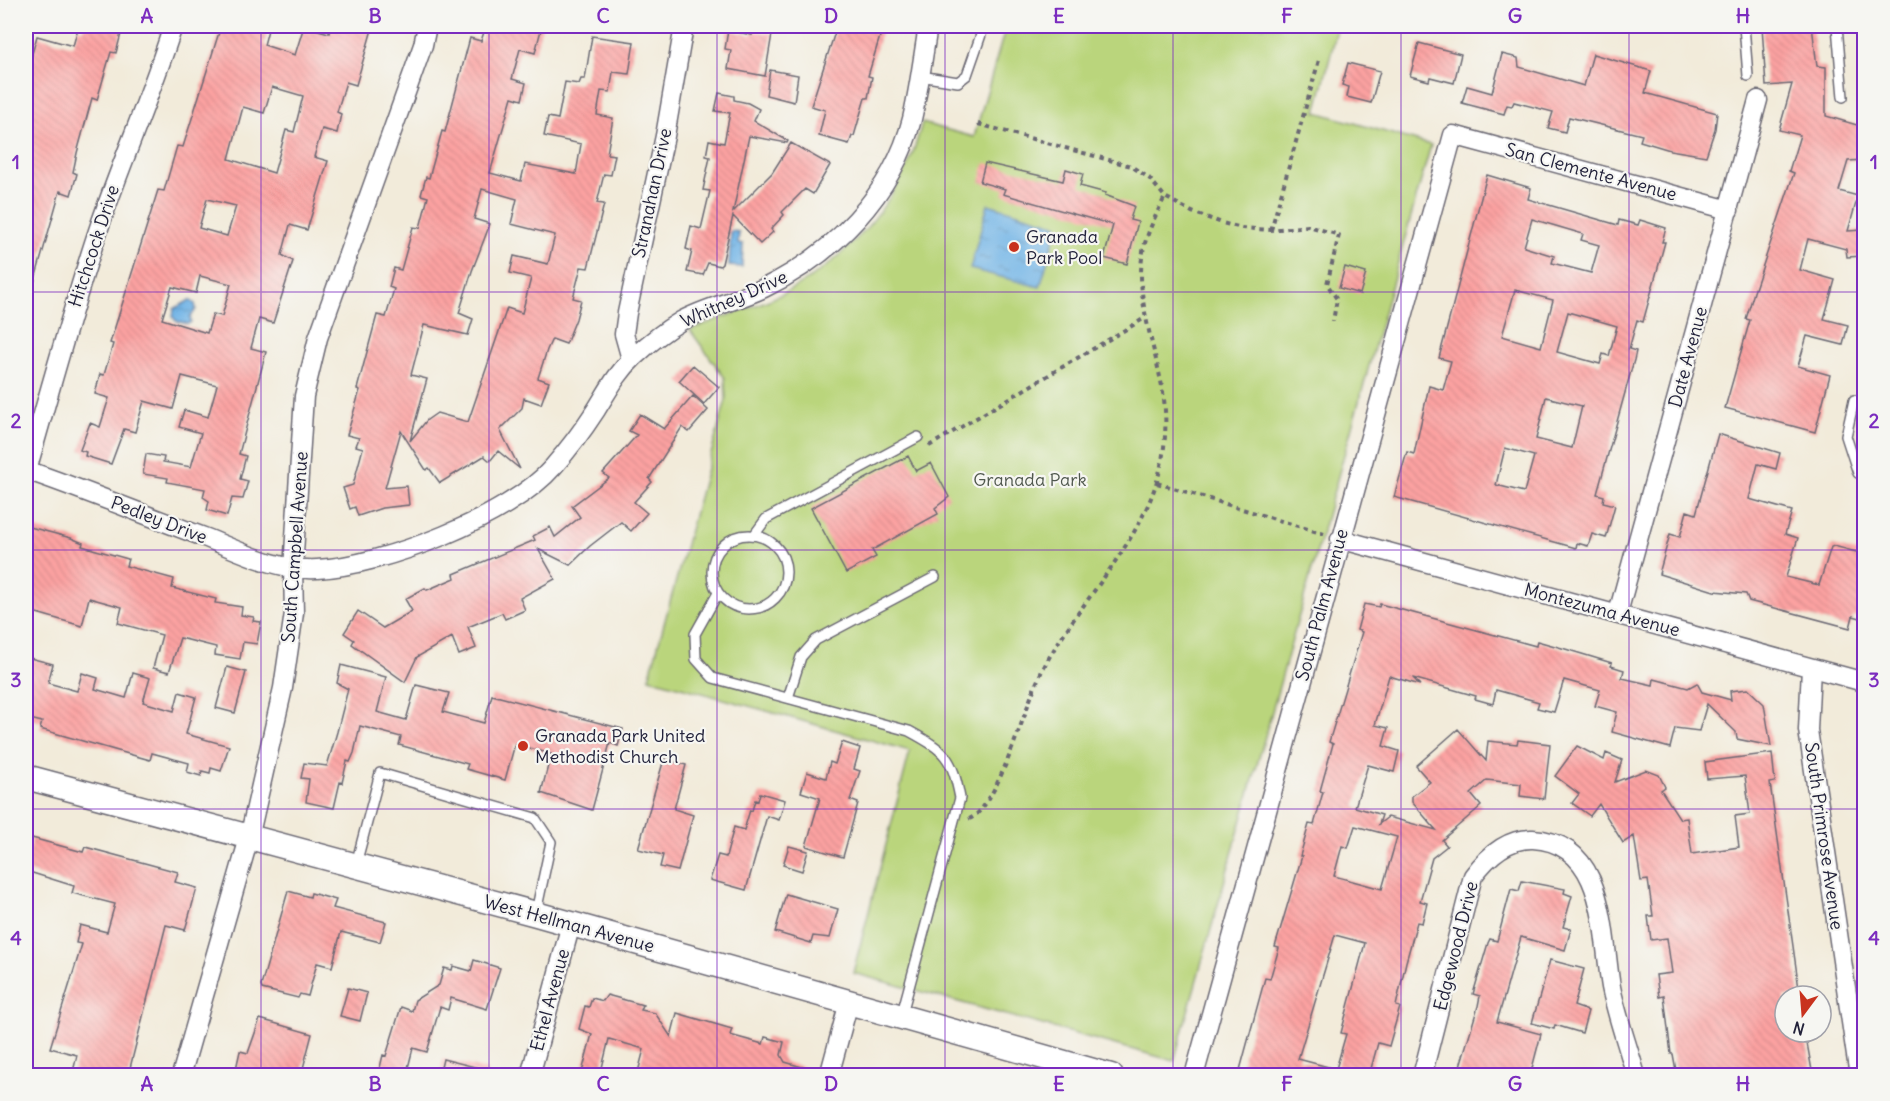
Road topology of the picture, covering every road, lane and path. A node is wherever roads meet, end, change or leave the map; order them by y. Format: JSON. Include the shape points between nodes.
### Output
{"nodes":[{"id":1,"x":173,"y":26,"type":"edge"},
{"id":2,"x":427,"y":26,"type":"edge"},
{"id":3,"x":684,"y":26,"type":"edge"},
{"id":4,"x":928,"y":26,"type":"edge"},
{"id":5,"x":984,"y":26,"type":"edge"},
{"id":6,"x":1744,"y":26,"type":"edge"},
{"id":7,"x":1837,"y":26,"type":"edge"},
{"id":8,"x":1319,"y":60,"type":"dead end"},
{"id":9,"x":920,"y":76,"type":"junction"},
{"id":10,"x":1749,"y":76,"type":"dead end"},
{"id":11,"x":1843,"y":97,"type":"dead end"},
{"id":12,"x":1758,"y":100,"type":"dead end"},
{"id":13,"x":978,"y":124,"type":"dead end"},
{"id":14,"x":1453,"y":135,"type":"joint"},
{"id":15,"x":1165,"y":197,"type":"junction"},
{"id":16,"x":1729,"y":210,"type":"junction"},
{"id":17,"x":1271,"y":230,"type":"junction"},
{"id":18,"x":1145,"y":318,"type":"junction"},
{"id":19,"x":1333,"y":321,"type":"dead end"},
{"id":20,"x":632,"y":359,"type":"junction"},
{"id":21,"x":1854,"y":400,"type":"dead end"},
{"id":22,"x":918,"y":438,"type":"dead end"},
{"id":23,"x":926,"y":447,"type":"dead end"},
{"id":24,"x":26,"y":470,"type":"edge"},
{"id":25,"x":1864,"y":473,"type":"edge"},
{"id":26,"x":1157,"y":483,"type":"junction"},
{"id":27,"x":755,"y":534,"type":"junction"},
{"id":28,"x":1332,"y":536,"type":"junction"},
{"id":29,"x":293,"y":569,"type":"junction"},
{"id":30,"x":935,"y":577,"type":"dead end"},
{"id":31,"x":718,"y":593,"type":"junction"},
{"id":32,"x":1618,"y":613,"type":"junction"},
{"id":33,"x":1811,"y":668,"type":"junction"},
{"id":34,"x":1864,"y":682,"type":"edge"},
{"id":35,"x":788,"y":698,"type":"junction"},
{"id":36,"x":26,"y":777,"type":"edge"},
{"id":37,"x":952,"y":828,"type":"junction"},
{"id":38,"x":249,"y":838,"type":"junction"},
{"id":39,"x":356,"y":868,"type":"junction"},
{"id":40,"x":536,"y":914,"type":"junction"},
{"id":41,"x":571,"y":924,"type":"junction"},
{"id":42,"x":849,"y":1002,"type":"junction"},
{"id":43,"x":901,"y":1017,"type":"junction"},
{"id":44,"x":181,"y":1076,"type":"edge"},
{"id":45,"x":530,"y":1076,"type":"edge"},
{"id":46,"x":829,"y":1076,"type":"edge"},
{"id":47,"x":1111,"y":1076,"type":"edge"},
{"id":48,"x":1194,"y":1076,"type":"edge"},
{"id":49,"x":1422,"y":1076,"type":"edge"},
{"id":50,"x":1636,"y":1076,"type":"edge"},
{"id":51,"x":1859,"y":1076,"type":"edge"}],
"edges":[{"from":1,"to":24,"type":"street","name":"Hitchcock Drive","via":[[154,86],[100,223]]},
{"from":2,"to":29,"type":"street","name":"South Campbell Avenue","via":[[315,349],[304,396]]},
{"from":3,"to":20,"type":"street","name":"Stranahan Drive","via":[[627,313],[624,334]]},
{"from":4,"to":9,"type":"street","name":"Whitney Drive"},
{"from":5,"to":9,"type":"lane","via":[[967,75],[958,82]]},
{"from":6,"to":10,"type":"lane"},
{"from":7,"to":11,"type":"lane"},
{"from":8,"to":17,"type":"path"},
{"from":9,"to":20,"type":"street","name":"Whitney Drive","via":[[911,121],[897,158],[878,192],[827,249],[761,290],[682,321]]},
{"from":12,"to":16,"type":"street","name":"Date Avenue"},
{"from":13,"to":15,"type":"path","via":[[1131,166],[1149,178]]},
{"from":14,"to":16,"type":"street","name":"San Clemente Avenue"},
{"from":14,"to":28,"type":"street","name":"South Palm Avenue"},
{"from":15,"to":17,"type":"path","via":[[1222,223]]},
{"from":15,"to":18,"type":"path","via":[[1145,243]]},
{"from":16,"to":32,"type":"street","name":"Date Avenue"},
{"from":17,"to":19,"type":"path","via":[[1308,226],[1339,235],[1327,284],[1337,299]]},
{"from":18,"to":23,"type":"path"},
{"from":18,"to":26,"type":"path","via":[[1161,379],[1166,419]]},
{"from":20,"to":29,"type":"street","name":"Whitney Drive","via":[[614,379],[574,443],[521,496],[428,541],[380,557],[349,566]]},
{"from":21,"to":25,"type":"lane","via":[[1846,436],[1858,472]]},
{"from":22,"to":27,"type":"lane","via":[[766,519]]},
{"from":24,"to":29,"type":"street","name":"Pedley Drive"},
{"from":26,"to":28,"type":"path"},
{"from":26,"to":37,"type":"path","via":[[1134,531],[1082,604],[1040,674],[992,793],[978,816]]},
{"from":27,"to":31,"type":"lane","via":[[727,541],[717,552],[712,580]]},
{"from":27,"to":31,"type":"lane","via":[[780,550],[786,564],[781,592],[771,603],[757,609],[729,604]]},
{"from":28,"to":32,"type":"street","name":"Montezuma Avenue"},
{"from":28,"to":48,"type":"street","name":"South Palm Avenue"},
{"from":29,"to":38,"type":"street","name":"South Campbell Avenue","via":[[294,613],[283,688]]},
{"from":30,"to":35,"type":"lane","via":[[816,640],[801,657]]},
{"from":31,"to":35,"type":"lane","via":[[694,634],[696,659],[713,678]]},
{"from":32,"to":33,"type":"street","name":"Montezuma Avenue"},
{"from":33,"to":34,"type":"street","name":"Montezuma Avenue"},
{"from":33,"to":51,"type":"street","name":"South Primrose Avenue","via":[[1808,730]]},
{"from":35,"to":37,"type":"lane","via":[[909,731],[938,747],[955,768],[960,798]]},
{"from":36,"to":38,"type":"street","name":"West Hellman Avenue"},
{"from":37,"to":43,"type":"lane"},
{"from":38,"to":39,"type":"street","name":"West Hellman Avenue"},
{"from":38,"to":44,"type":"street","name":"South Campbell Avenue"},
{"from":39,"to":40,"type":"street","name":"West Hellman Avenue"},
{"from":39,"to":40,"type":"lane","via":[[380,773],[535,818],[551,842]]},
{"from":40,"to":41,"type":"street","name":"West Hellman Avenue"},
{"from":41,"to":42,"type":"street","name":"West Hellman Avenue"},
{"from":41,"to":45,"type":"street","name":"Ethel Avenue"},
{"from":42,"to":43,"type":"street","name":"West Hellman Avenue"},
{"from":42,"to":46,"type":"street"},
{"from":43,"to":47,"type":"street","name":"West Hellman Avenue"},
{"from":49,"to":50,"type":"street","name":"Edgewood Drive","via":[[1473,876],[1485,858],[1525,839],[1546,840],[1567,851],[1584,867],[1594,887],[1601,906],[1611,987]]}]}
